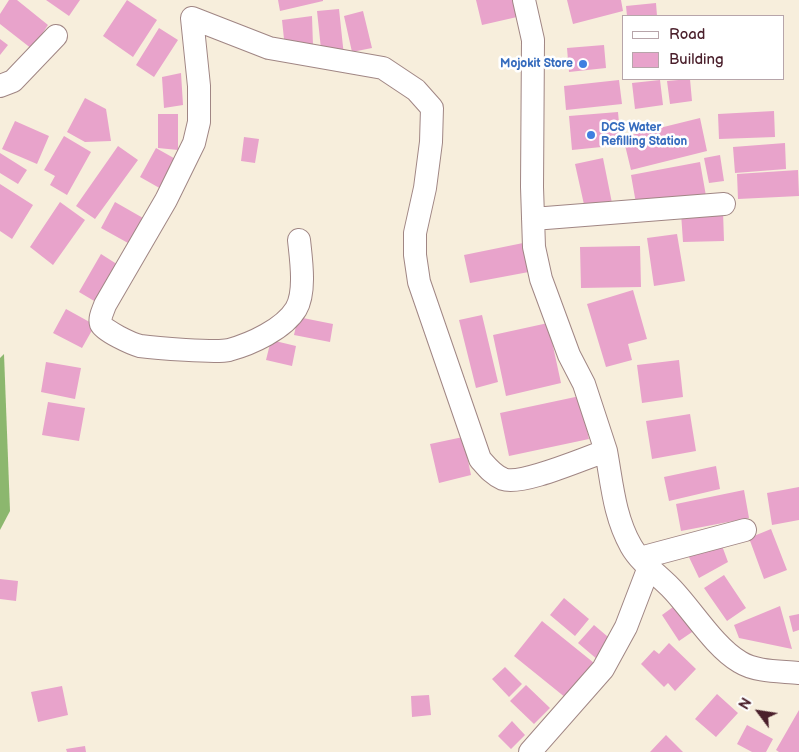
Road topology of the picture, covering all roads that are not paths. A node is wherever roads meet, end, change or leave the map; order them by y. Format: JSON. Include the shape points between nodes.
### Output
{"nodes":[{"id":1,"x":524,"y":0,"type":"edge"},
{"id":2,"x":56,"y":36,"type":"dead end"},
{"id":3,"x":0,"y":86,"type":"edge"},
{"id":4,"x":724,"y":204,"type":"dead end"},
{"id":5,"x":534,"y":219,"type":"junction"},
{"id":6,"x":299,"y":240,"type":"dead end"},
{"id":7,"x":606,"y":451,"type":"junction"},
{"id":8,"x":745,"y":530,"type":"dead end"},
{"id":9,"x":644,"y":562,"type":"junction"},
{"id":10,"x":799,"y":673,"type":"edge"},
{"id":11,"x":530,"y":752,"type":"edge"}],
"edges":[{"from":1,"to":5,"type":"street","via":[[533,40]]},
{"from":2,"to":3,"type":"street","via":[[13,81]]},
{"from":4,"to":5,"type":"street"},
{"from":5,"to":7,"type":"street","via":[[534,247],[541,279],[569,355],[584,384]]},
{"from":6,"to":7,"type":"street","via":[[302,280],[296,308],[269,335],[227,351],[183,349],[139,346],[101,325],[105,305],[166,200],[194,143],[199,122],[192,18],[269,48],[383,68],[416,90],[432,108],[432,142],[415,233],[418,282],[480,460],[491,472],[504,479],[521,481]]},
{"from":7,"to":9,"type":"street","via":[[616,512],[631,546]]},
{"from":8,"to":9,"type":"street"},
{"from":9,"to":10,"type":"street","via":[[739,662],[750,667]]},
{"from":9,"to":11,"type":"street","via":[[626,627],[603,668]]}]}
